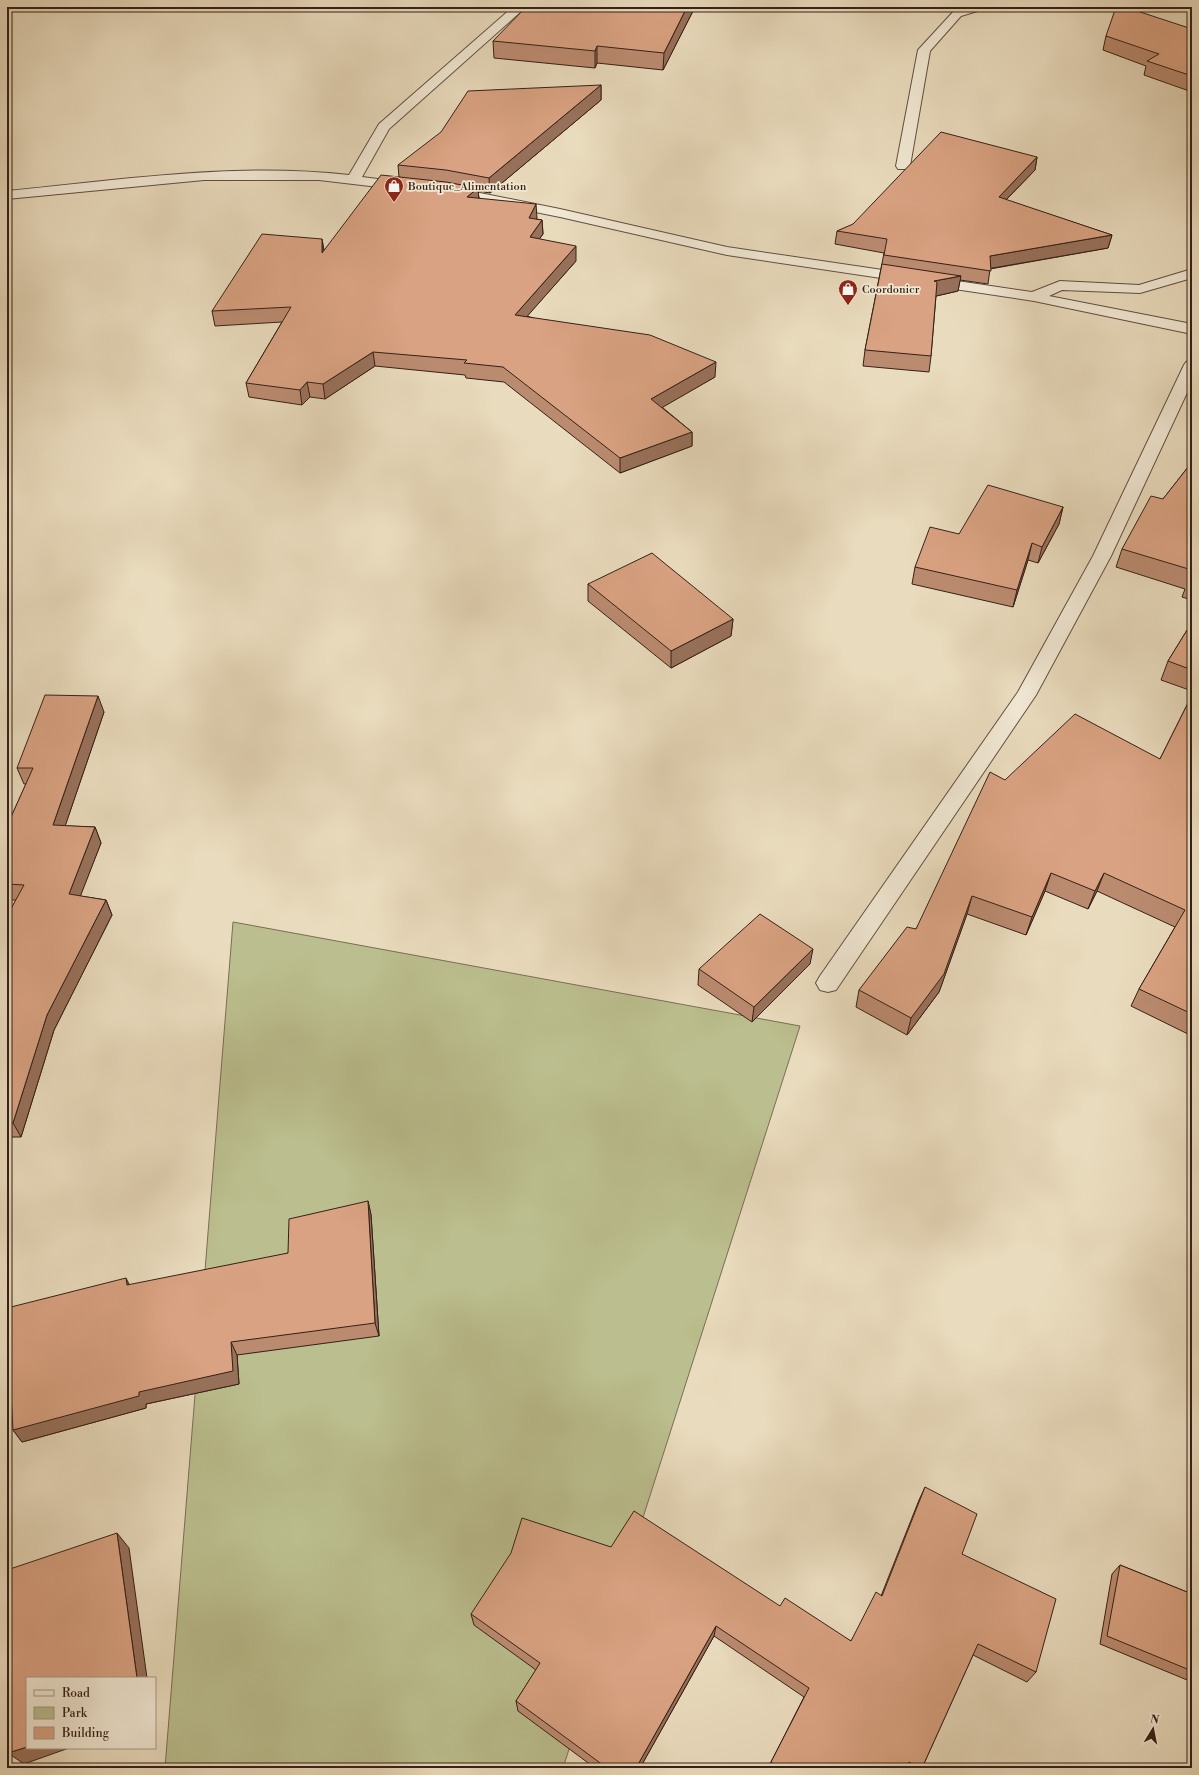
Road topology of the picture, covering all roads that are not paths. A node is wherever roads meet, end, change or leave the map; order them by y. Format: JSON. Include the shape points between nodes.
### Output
{"nodes":[{"id":1,"x":520,"y":7,"type":"edge"},
{"id":2,"x":980,"y":7,"type":"edge"},
{"id":3,"x":903,"y":166,"type":"dead end"},
{"id":4,"x":353,"y":180,"type":"junction"},
{"id":5,"x":416,"y":187,"type":"edge"},
{"id":6,"x":439,"y":190,"type":"edge"},
{"id":7,"x":7,"y":195,"type":"edge"},
{"id":8,"x":1192,"y":273,"type":"edge"},
{"id":9,"x":1034,"y":297,"type":"junction"},
{"id":10,"x":1192,"y":329,"type":"edge"},
{"id":11,"x":1192,"y":365,"type":"edge"},
{"id":12,"x":828,"y":983,"type":"dead end"}],
"edges":[{"from":1,"to":4,"type":"street","via":[[384,127]]},
{"from":2,"to":3,"type":"street","via":[[956,14],[924,50]]},
{"from":4,"to":5,"type":"street"},
{"from":4,"to":7,"type":"street","via":[[319,176],[204,176]]},
{"from":6,"to":9,"type":"street","via":[[560,213],[728,251]]},
{"from":8,"to":9,"type":"street","via":[[1140,289],[1060,285]]},
{"from":9,"to":10,"type":"street"},
{"from":11,"to":12,"type":"street","via":[[1102,556],[1026,695]]}]}
